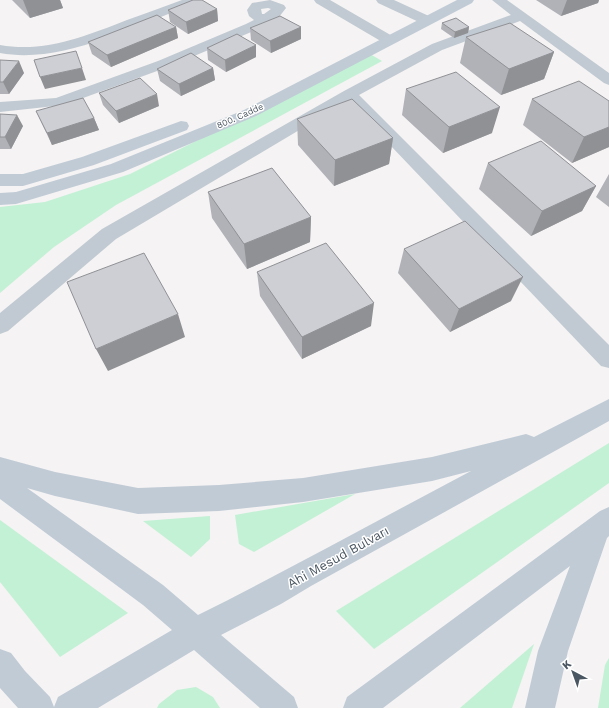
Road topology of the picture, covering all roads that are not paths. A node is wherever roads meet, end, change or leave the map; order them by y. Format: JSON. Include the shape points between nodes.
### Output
{"nodes":[{"id":1,"x":194,"y":0,"type":"edge"},
{"id":2,"x":321,"y":0,"type":"edge"},
{"id":3,"x":384,"y":0,"type":"edge"},
{"id":4,"x":439,"y":0,"type":"edge"},
{"id":5,"x":467,"y":0,"type":"edge"},
{"id":6,"x":499,"y":0,"type":"edge"},
{"id":7,"x":148,"y":4,"type":"dead end"},
{"id":8,"x":160,"y":12,"type":"junction"},
{"id":9,"x":522,"y":16,"type":"junction"},
{"id":10,"x":419,"y":17,"type":"junction"},
{"id":11,"x":265,"y":19,"type":"dead end"},
{"id":12,"x":400,"y":43,"type":"junction"},
{"id":13,"x":0,"y":49,"type":"edge"},
{"id":14,"x":294,"y":74,"type":"dead end"},
{"id":15,"x":609,"y":80,"type":"edge"},
{"id":16,"x":348,"y":94,"type":"junction"},
{"id":17,"x":239,"y":102,"type":"dead end"},
{"id":18,"x":0,"y":107,"type":"edge"},
{"id":19,"x":0,"y":180,"type":"edge"},
{"id":20,"x":0,"y":198,"type":"edge"},
{"id":21,"x":0,"y":326,"type":"edge"},
{"id":22,"x":603,"y":352,"type":"edge"},
{"id":23,"x":609,"y":409,"type":"edge"},
{"id":24,"x":560,"y":436,"type":"junction"},
{"id":25,"x":0,"y":469,"type":"edge"},
{"id":26,"x":0,"y":484,"type":"edge"},
{"id":27,"x":603,"y":524,"type":"edge"},
{"id":28,"x":196,"y":632,"type":"junction"},
{"id":29,"x":0,"y":664,"type":"edge"},
{"id":30,"x":39,"y":708,"type":"edge"},
{"id":31,"x":69,"y":708,"type":"edge"},
{"id":32,"x":283,"y":708,"type":"edge"},
{"id":33,"x":358,"y":708,"type":"edge"},
{"id":34,"x":540,"y":708,"type":"edge"}],
"edges":[{"from":1,"to":8,"type":"street"},
{"from":2,"to":12,"type":"street"},
{"from":3,"to":10,"type":"street"},
{"from":4,"to":10,"type":"main road","name":"800. Cadde"},
{"from":5,"to":10,"type":"main road","name":"800. Cadde"},
{"from":6,"to":9,"type":"street"},
{"from":7,"to":8,"type":"street"},
{"from":8,"to":13,"type":"street","via":[[76,44],[36,52],[12,53]]},
{"from":9,"to":12,"type":"street","via":[[437,47]]},
{"from":9,"to":15,"type":"street"},
{"from":10,"to":12,"type":"main road","name":"800. Cadde"},
{"from":11,"to":18,"type":"street","via":[[163,64],[58,102]]},
{"from":12,"to":14,"type":"main road","name":"800. Cadde"},
{"from":12,"to":16,"type":"street"},
{"from":12,"to":20,"type":"main road","name":"800. Cadde","via":[[250,113],[125,165],[16,198]]},
{"from":16,"to":21,"type":"street","via":[[109,234]]},
{"from":16,"to":22,"type":"street"},
{"from":17,"to":19,"type":"main road","name":"800. Cadde","via":[[88,161],[22,180]]},
{"from":23,"to":24,"type":"main road","name":"Ahi Mesud Bulvarı"},
{"from":24,"to":25,"type":"main road","via":[[432,469],[303,490],[219,498],[138,500],[55,484]]},
{"from":24,"to":28,"type":"main road","name":"Ahi Mesud Bulvarı","via":[[271,594]]},
{"from":26,"to":28,"type":"main road","via":[[153,594]]},
{"from":27,"to":33,"type":"main road"},
{"from":27,"to":34,"type":"main road","via":[[553,651]]},
{"from":28,"to":31,"type":"main road","name":"Ahi Mesud Bulvarı"},
{"from":28,"to":32,"type":"main road"},
{"from":29,"to":30,"type":"main road"}]}
